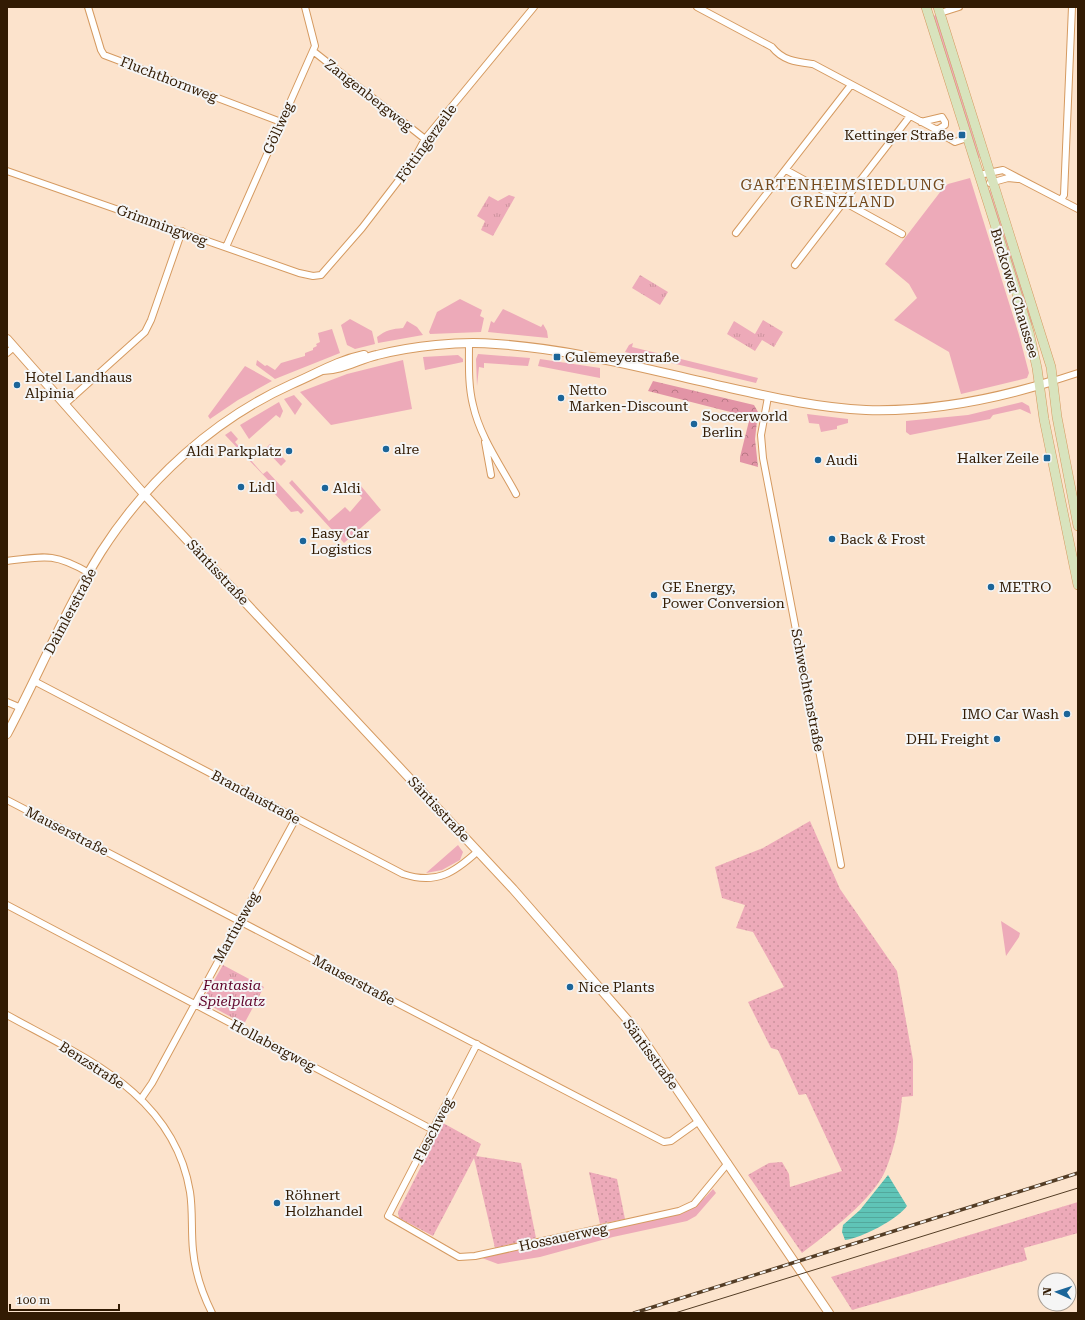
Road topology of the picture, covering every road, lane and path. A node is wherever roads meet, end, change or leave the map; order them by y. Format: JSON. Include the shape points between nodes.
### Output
{"nodes":[{"id":1,"x":88,"y":7,"type":"edge"},
{"id":2,"x":305,"y":7,"type":"edge"},
{"id":3,"x":534,"y":7,"type":"edge"},
{"id":4,"x":697,"y":7,"type":"edge"},
{"id":5,"x":926,"y":7,"type":"edge"},
{"id":6,"x":959,"y":7,"type":"edge"},
{"id":7,"x":1072,"y":7,"type":"edge"},
{"id":8,"x":939,"y":10,"type":"edge"},
{"id":9,"x":1071,"y":32,"type":"junction"},
{"id":10,"x":1078,"y":32,"type":"edge"},
{"id":11,"x":313,"y":51,"type":"junction"},
{"id":12,"x":851,"y":84,"type":"junction"},
{"id":13,"x":910,"y":116,"type":"junction"},
{"id":14,"x":281,"y":122,"type":"junction"},
{"id":15,"x":921,"y":122,"type":"junction"},
{"id":16,"x":937,"y":130,"type":"junction"},
{"id":17,"x":968,"y":138,"type":"junction"},
{"id":18,"x":425,"y":140,"type":"junction"},
{"id":19,"x":786,"y":170,"type":"junction"},
{"id":20,"x":7,"y":171,"type":"edge"},
{"id":21,"x":990,"y":171,"type":"junction"},
{"id":22,"x":979,"y":175,"type":"junction"},
{"id":23,"x":1022,"y":180,"type":"junction"},
{"id":24,"x":993,"y":182,"type":"junction"},
{"id":25,"x":983,"y":186,"type":"junction"},
{"id":26,"x":1062,"y":200,"type":"junction"},
{"id":27,"x":844,"y":202,"type":"junction"},
{"id":28,"x":1078,"y":209,"type":"edge"},
{"id":29,"x":182,"y":231,"type":"junction"},
{"id":30,"x":736,"y":233,"type":"dead end"},
{"id":31,"x":902,"y":234,"type":"dead end"},
{"id":32,"x":226,"y":247,"type":"junction"},
{"id":33,"x":795,"y":265,"type":"dead end"},
{"id":34,"x":317,"y":276,"type":"joint"},
{"id":35,"x":7,"y":339,"type":"edge"},
{"id":36,"x":469,"y":344,"type":"junction"},
{"id":37,"x":14,"y":347,"type":"junction"},
{"id":38,"x":7,"y":354,"type":"edge"},
{"id":39,"x":1078,"y":373,"type":"edge"},
{"id":40,"x":1053,"y":381,"type":"junction"},
{"id":41,"x":1038,"y":385,"type":"junction"},
{"id":42,"x":768,"y":396,"type":"junction"},
{"id":43,"x":65,"y":404,"type":"junction"},
{"id":44,"x":485,"y":437,"type":"junction"},
{"id":45,"x":491,"y":475,"type":"dead end"},
{"id":46,"x":144,"y":494,"type":"junction"},
{"id":47,"x":516,"y":494,"type":"dead end"},
{"id":48,"x":1078,"y":526,"type":"edge"},
{"id":49,"x":7,"y":561,"type":"edge"},
{"id":50,"x":89,"y":573,"type":"junction"},
{"id":51,"x":1078,"y":585,"type":"edge"},
{"id":52,"x":34,"y":681,"type":"junction"},
{"id":53,"x":7,"y":702,"type":"edge"},
{"id":54,"x":21,"y":708,"type":"junction"},
{"id":55,"x":7,"y":734,"type":"edge"},
{"id":56,"x":7,"y":800,"type":"edge"},
{"id":57,"x":296,"y":818,"type":"junction"},
{"id":58,"x":478,"y":851,"type":"junction"},
{"id":59,"x":841,"y":865,"type":"dead end"},
{"id":60,"x":7,"y":905,"type":"edge"},
{"id":61,"x":240,"y":921,"type":"junction"},
{"id":62,"x":195,"y":1003,"type":"junction"},
{"id":63,"x":7,"y":1014,"type":"edge"},
{"id":64,"x":477,"y":1044,"type":"junction"},
{"id":65,"x":141,"y":1099,"type":"junction"},
{"id":66,"x":699,"y":1121,"type":"junction"},
{"id":67,"x":433,"y":1130,"type":"junction"},
{"id":68,"x":728,"y":1163,"type":"junction"},
{"id":69,"x":388,"y":1216,"type":"joint"},
{"id":70,"x":212,"y":1313,"type":"edge"},
{"id":71,"x":829,"y":1313,"type":"edge"}],
"edges":[{"from":1,"to":14,"type":"street","name":"Fluchthornweg","via":[[104,54]]},
{"from":2,"to":11,"type":"street","name":"Göllweg","via":[[315,41]]},
{"from":3,"to":18,"type":"street","name":"Föttingerzeile"},
{"from":4,"to":12,"type":"street","via":[[772,48],[791,62],[813,64]]},
{"from":5,"to":17,"type":"main road","name":"Buckower Chaussee"},
{"from":6,"to":8,"type":"street"},
{"from":7,"to":9,"type":"street"},
{"from":8,"to":21,"type":"main road","name":"Buckower Chaussee"},
{"from":9,"to":10,"type":"street"},
{"from":9,"to":26,"type":"street"},
{"from":11,"to":14,"type":"street","name":"Göllweg"},
{"from":11,"to":18,"type":"street","name":"Zangenbergweg"},
{"from":12,"to":13,"type":"street"},
{"from":12,"to":19,"type":"street"},
{"from":13,"to":15,"type":"street"},
{"from":13,"to":27,"type":"street"},
{"from":14,"to":32,"type":"street","name":"Göllweg"},
{"from":15,"to":16,"type":"street"},
{"from":15,"to":16,"type":"street","via":[[942,117],[944,125]]},
{"from":16,"to":17,"type":"street","via":[[955,142]]},
{"from":17,"to":22,"type":"main road","name":"Buckower Chaussee"},
{"from":18,"to":34,"type":"street","name":"Föttingerzeile","via":[[412,163],[362,228],[326,271]]},
{"from":19,"to":27,"type":"street"},
{"from":19,"to":30,"type":"street"},
{"from":20,"to":29,"type":"street","name":"Grimmingweg"},
{"from":21,"to":22,"type":"street"},
{"from":21,"to":23,"type":"street","via":[[1003,170]]},
{"from":21,"to":24,"type":"main road","name":"Buckower Chaussee"},
{"from":22,"to":25,"type":"main road","name":"Buckower Chaussee"},
{"from":23,"to":24,"type":"street","via":[[1008,178]]},
{"from":23,"to":26,"type":"street"},
{"from":24,"to":25,"type":"street"},
{"from":24,"to":40,"type":"main road","name":"Buckower Chaussee","via":[[1051,366]]},
{"from":25,"to":41,"type":"main road","name":"Buckower Chaussee","via":[[1028,332],[1037,368]]},
{"from":26,"to":28,"type":"street"},
{"from":27,"to":31,"type":"street"},
{"from":27,"to":33,"type":"street"},
{"from":29,"to":32,"type":"street","name":"Grimmingweg"},
{"from":29,"to":43,"type":"street","via":[[145,332]]},
{"from":32,"to":34,"type":"street","name":"Grimmingweg","via":[[299,273]]},
{"from":35,"to":37,"type":"street","name":"Säntisstraße"},
{"from":36,"to":42,"type":"street","name":"Daimlerstraße","via":[[517,346],[584,356]]},
{"from":36,"to":44,"type":"street","via":[[469,380],[473,405]]},
{"from":36,"to":46,"type":"street","name":"Daimlerstraße","via":[[366,355],[330,365],[277,391],[226,423],[183,456]]},
{"from":37,"to":38,"type":"street"},
{"from":37,"to":43,"type":"street","name":"Säntisstraße"},
{"from":39,"to":40,"type":"street"},
{"from":40,"to":41,"type":"street","name":"Daimlerstraße"},
{"from":40,"to":48,"type":"main road","name":"Buckower Chaussee","via":[[1057,417]]},
{"from":41,"to":42,"type":"street","name":"Daimlerstraße","via":[[995,398],[919,409],[843,408]]},
{"from":41,"to":51,"type":"main road","name":"Buckower Chaussee"},
{"from":42,"to":59,"type":"street","name":"Schwechtenstraße","via":[[761,436],[763,458]]},
{"from":43,"to":46,"type":"street","name":"Säntisstraße"},
{"from":44,"to":45,"type":"street"},
{"from":44,"to":47,"type":"street"},
{"from":46,"to":50,"type":"street","name":"Daimlerstraße"},
{"from":46,"to":58,"type":"street","name":"Säntisstraße"},
{"from":49,"to":50,"type":"street","via":[[54,557]]},
{"from":50,"to":52,"type":"street","name":"Daimlerstraße"},
{"from":52,"to":54,"type":"street","name":"Daimlerstraße"},
{"from":52,"to":57,"type":"street","name":"Brandaustraße"},
{"from":53,"to":54,"type":"street"},
{"from":54,"to":55,"type":"street","name":"Daimlerstraße"},
{"from":56,"to":61,"type":"street","name":"Mauserstraße"},
{"from":57,"to":58,"type":"street","name":"Brandaustraße","via":[[413,878],[446,875],[460,868]]},
{"from":57,"to":61,"type":"street","name":"Martiusweg"},
{"from":58,"to":66,"type":"street","name":"Säntisstraße","via":[[638,1032]]},
{"from":60,"to":62,"type":"street","name":"Hollabergweg"},
{"from":61,"to":62,"type":"street","name":"Martiusweg"},
{"from":61,"to":64,"type":"street","name":"Mauserstraße"},
{"from":62,"to":65,"type":"street","name":"Martiusweg"},
{"from":62,"to":67,"type":"street","name":"Hollabergweg"},
{"from":63,"to":65,"type":"street","name":"Benzstraße","via":[[110,1073]]},
{"from":64,"to":66,"type":"street","name":"Mauserstraße","via":[[664,1142],[671,1141]]},
{"from":64,"to":67,"type":"street","name":"Fleschweg"},
{"from":65,"to":70,"type":"street","name":"Benzstraße","via":[[162,1121],[184,1169],[193,1211],[195,1265],[201,1288]]},
{"from":66,"to":68,"type":"street","name":"Säntisstraße"},
{"from":67,"to":69,"type":"street","name":"Fleschweg"},
{"from":68,"to":69,"type":"street","name":"Hossauerweg","via":[[694,1204],[679,1211],[476,1256],[459,1257]]},
{"from":68,"to":71,"type":"street","name":"Säntisstraße"}]}
